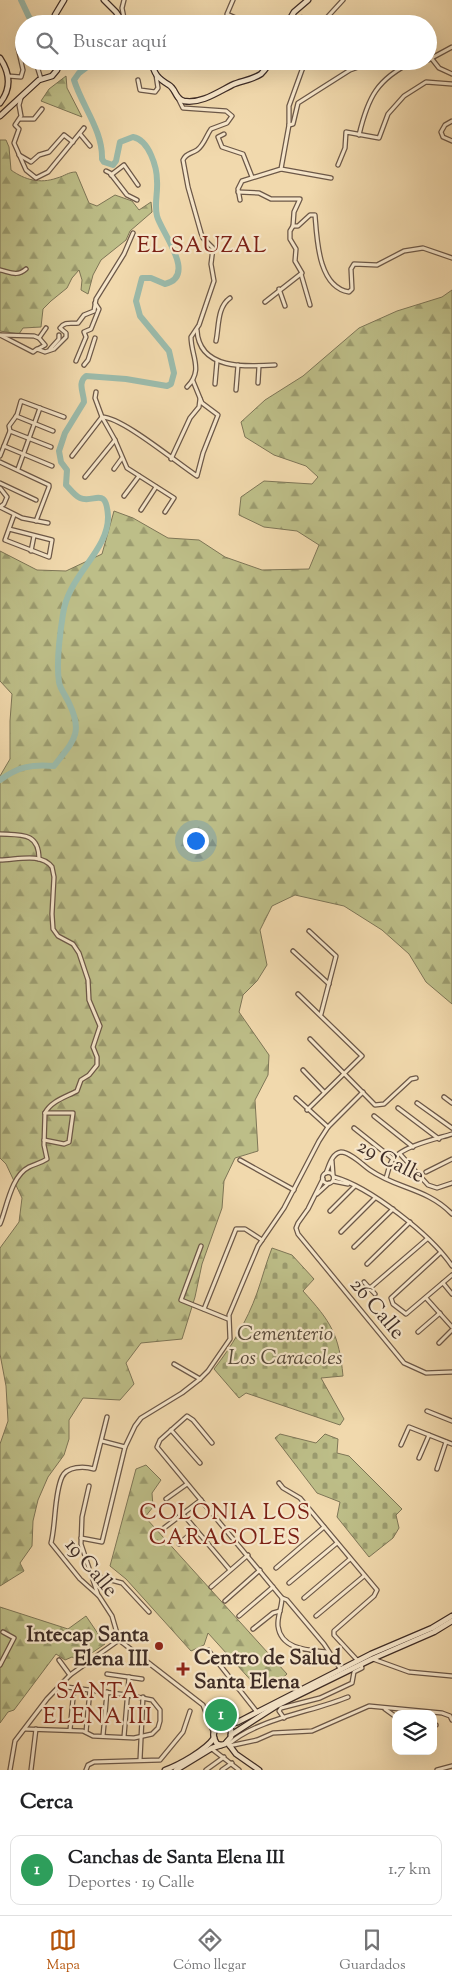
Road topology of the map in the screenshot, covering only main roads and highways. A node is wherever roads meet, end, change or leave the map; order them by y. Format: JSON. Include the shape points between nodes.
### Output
{"nodes":[{"id":1,"x":64,"y":0,"type":"edge"},
{"id":2,"x":104,"y":0,"type":"edge"},
{"id":3,"x":308,"y":0,"type":"edge"},
{"id":4,"x":55,"y":15,"type":"edge"},
{"id":5,"x":118,"y":15,"type":"edge"},
{"id":6,"x":293,"y":15,"type":"edge"},
{"id":7,"x":0,"y":58,"type":"edge"},
{"id":8,"x":57,"y":70,"type":"edge"},
{"id":9,"x":155,"y":70,"type":"edge"},
{"id":10,"x":263,"y":70,"type":"edge"},
{"id":11,"x":0,"y":103,"type":"edge"},
{"id":12,"x":0,"y":116,"type":"edge"},
{"id":13,"x":452,"y":1616,"type":"edge"},
{"id":14,"x":452,"y":1621,"type":"edge"},
{"id":15,"x":360,"y":1663,"type":"junction"},
{"id":16,"x":227,"y":1725,"type":"junction"},
{"id":17,"x":232,"y":1735,"type":"junction"},
{"id":18,"x":214,"y":1736,"type":"junction"},
{"id":19,"x":228,"y":1744,"type":"junction"},
{"id":20,"x":221,"y":1745,"type":"junction"},
{"id":21,"x":165,"y":1770,"type":"edge"},
{"id":22,"x":177,"y":1770,"type":"edge"},
{"id":23,"x":259,"y":1770,"type":"edge"}],
"edges":[{"from":1,"to":4,"type":"main road"},
{"from":2,"to":5,"type":"main road"},
{"from":3,"to":6,"type":"main road"},
{"from":7,"to":11,"type":"main road","via":[[8,76],[8,88]]},
{"from":8,"to":12,"type":"main road","via":[[52,76],[41,79]]},
{"from":9,"to":10,"type":"main road","via":[[178,98],[193,101],[216,95]]},
{"from":13,"to":15,"type":"main road"},
{"from":14,"to":15,"type":"main road","via":[[434,1632]]},
{"from":15,"to":16,"type":"main road"},
{"from":15,"to":17,"type":"main road","via":[[276,1706]]},
{"from":16,"to":17,"type":"main road"},
{"from":16,"to":18,"type":"main road","via":[[220,1725]]},
{"from":17,"to":19,"type":"main road"},
{"from":18,"to":20,"type":"main road","via":[[215,1742]]},
{"from":18,"to":21,"type":"main road","via":[[210,1744]]},
{"from":19,"to":20,"type":"main road"},
{"from":19,"to":23,"type":"main road","via":[[236,1754]]},
{"from":20,"to":22,"type":"main road"}]}
